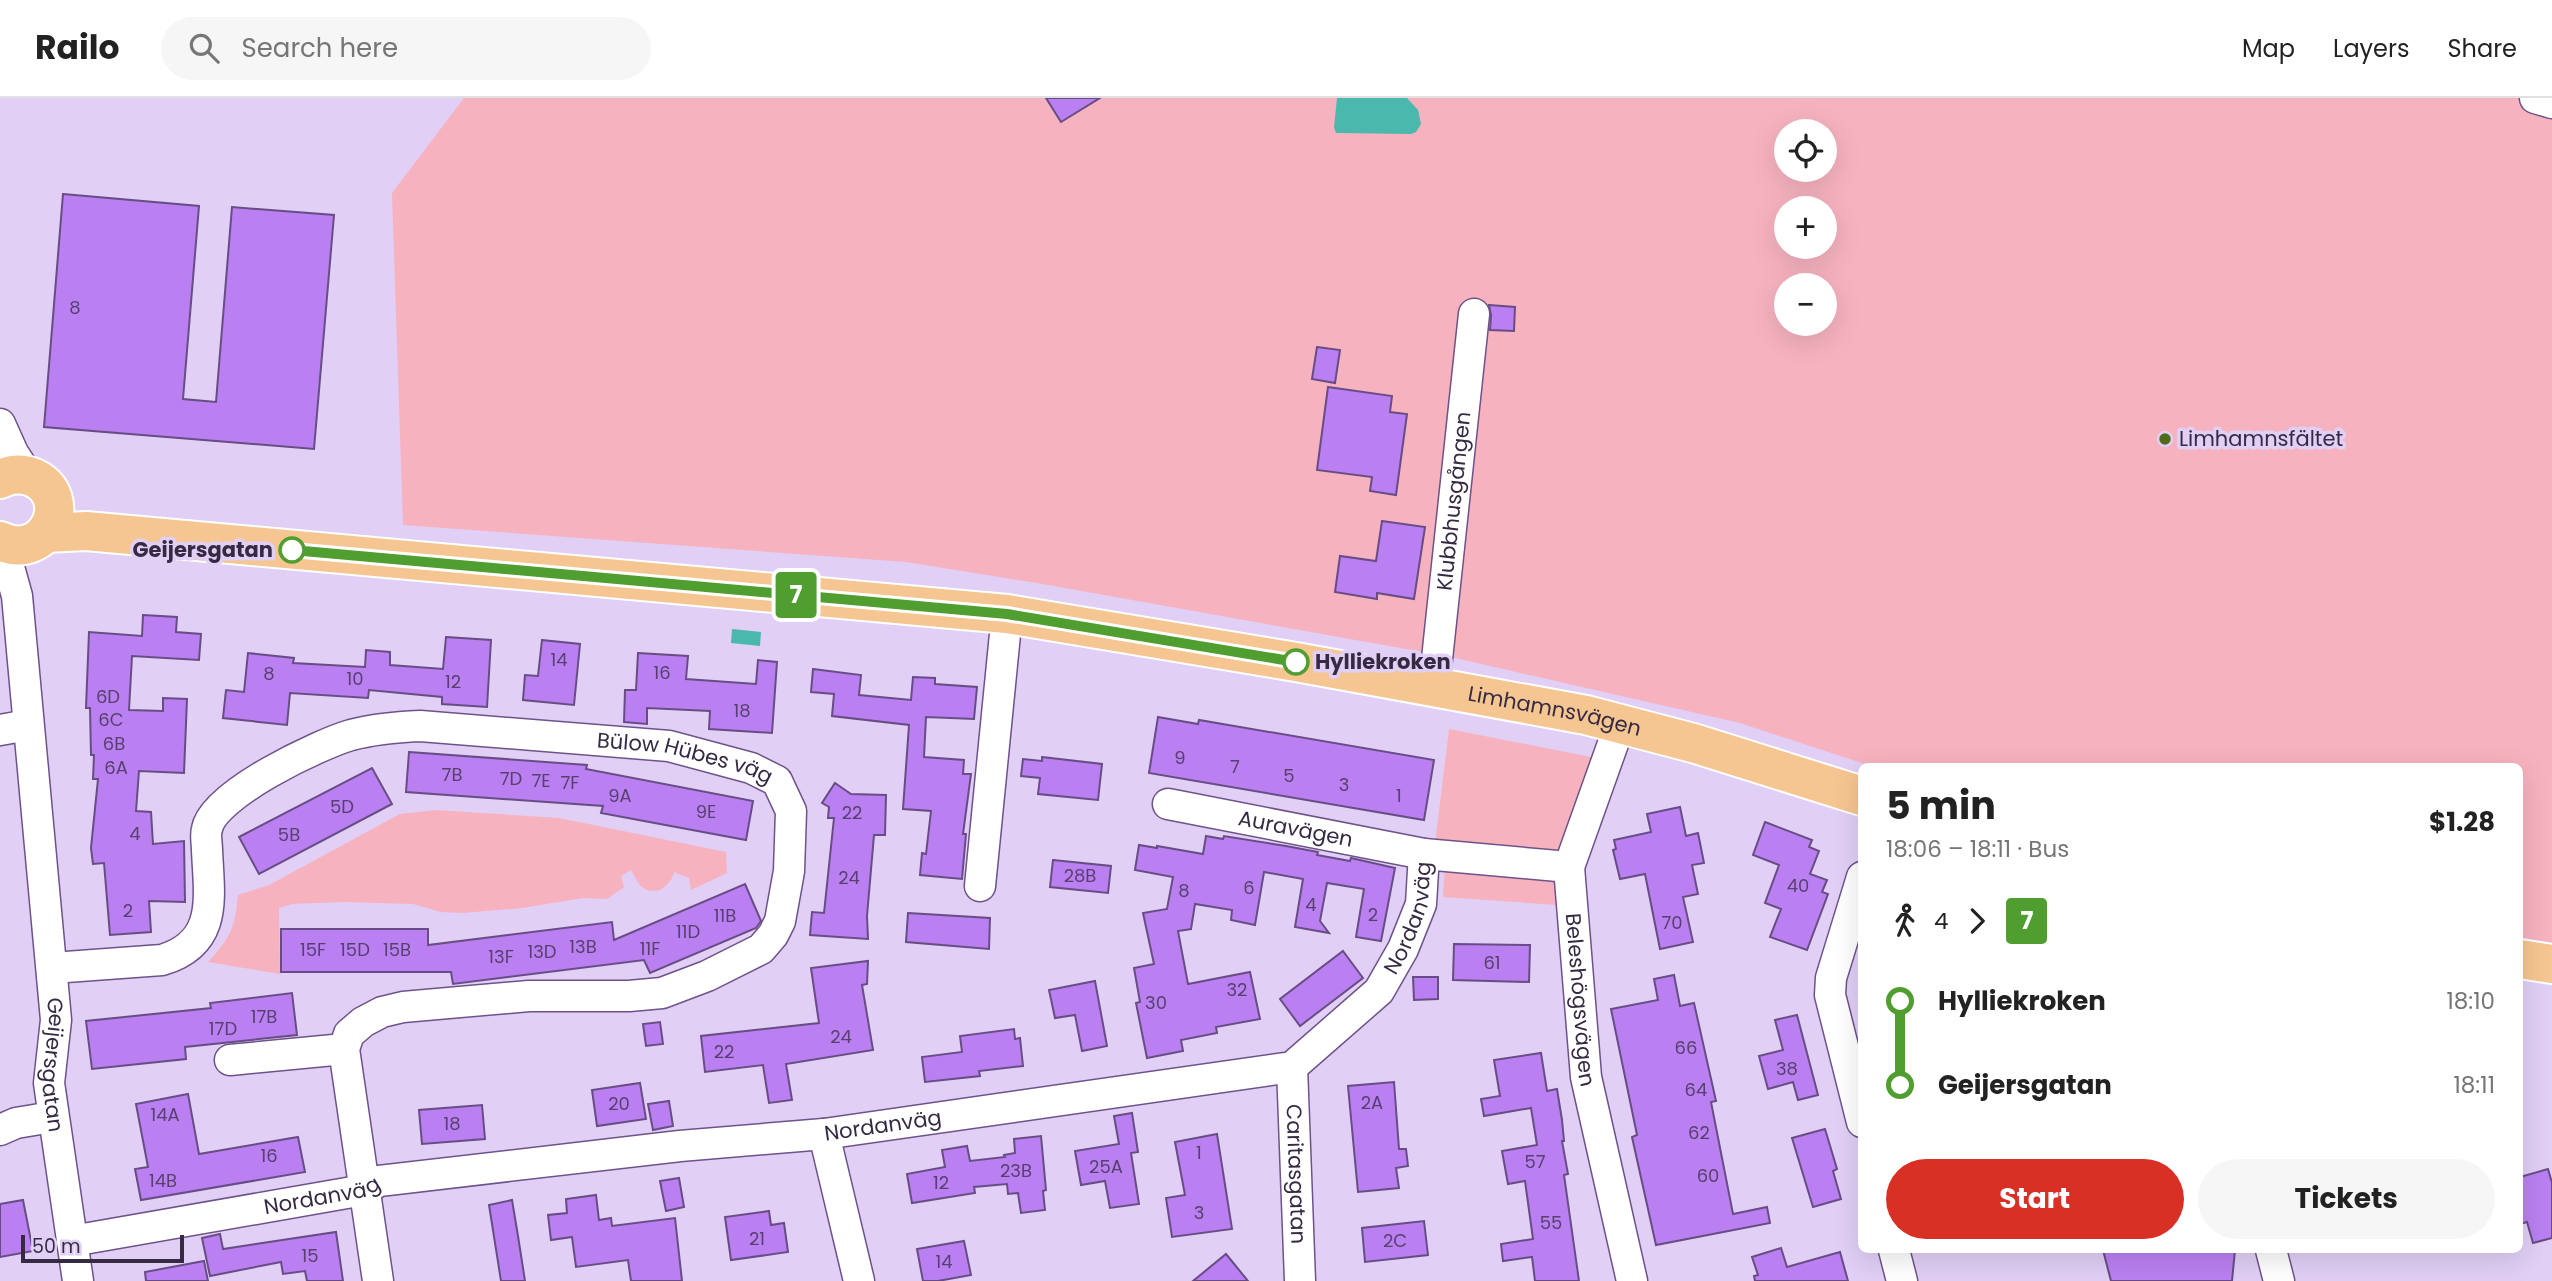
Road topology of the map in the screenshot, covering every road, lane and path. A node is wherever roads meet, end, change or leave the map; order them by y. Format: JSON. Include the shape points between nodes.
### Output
{"nodes":[{"id":1,"x":2535,"y":98,"type":"edge"},
{"id":2,"x":2552,"y":103,"type":"edge"},
{"id":3,"x":1474,"y":314,"type":"dead end"},
{"id":4,"x":0,"y":430,"type":"edge"},
{"id":5,"x":24,"y":515,"type":"edge"},
{"id":6,"x":1007,"y":614,"type":"junction"},
{"id":7,"x":1434,"y":687,"type":"junction"},
{"id":8,"x":1620,"y":724,"type":"junction"},
{"id":9,"x":14,"y":727,"type":"edge"},
{"id":10,"x":1858,"y":795,"type":"edge"},
{"id":11,"x":1168,"y":804,"type":"dead end"},
{"id":12,"x":1423,"y":854,"type":"junction"},
{"id":13,"x":1569,"y":867,"type":"junction"},
{"id":14,"x":980,"y":886,"type":"dead end"},
{"id":15,"x":1858,"y":895,"type":"edge"},
{"id":16,"x":2523,"y":959,"type":"edge"},
{"id":17,"x":2552,"y":964,"type":"edge"},
{"id":18,"x":52,"y":968,"type":"junction"},
{"id":19,"x":344,"y":1049,"type":"junction"},
{"id":20,"x":230,"y":1060,"type":"dead end"},
{"id":21,"x":1292,"y":1067,"type":"junction"},
{"id":22,"x":1858,"y":1106,"type":"edge"},
{"id":23,"x":52,"y":1117,"type":"junction"},
{"id":24,"x":0,"y":1130,"type":"edge"},
{"id":25,"x":824,"y":1134,"type":"junction"},
{"id":26,"x":364,"y":1190,"type":"junction"},
{"id":27,"x":72,"y":1241,"type":"junction"},
{"id":28,"x":1895,"y":1253,"type":"edge"},
{"id":29,"x":2272,"y":1253,"type":"edge"},
{"id":30,"x":1298,"y":1279,"type":"edge"},
{"id":31,"x":78,"y":1281,"type":"edge"},
{"id":32,"x":378,"y":1281,"type":"edge"},
{"id":33,"x":859,"y":1281,"type":"edge"},
{"id":34,"x":1632,"y":1281,"type":"edge"},
{"id":35,"x":1902,"y":1281,"type":"edge"},
{"id":36,"x":2279,"y":1281,"type":"edge"}],
"edges":[{"from":1,"to":2,"type":"street"},
{"from":3,"to":7,"type":"street","name":"Klubbhusgången"},
{"from":4,"to":5,"type":"street","name":"Geijersgatan"},
{"from":5,"to":6,"type":"main road","name":"Limhamnsvägen","via":[[86,523],[113,535]]},
{"from":5,"to":9,"type":"street","name":"Geijersgatan"},
{"from":6,"to":7,"type":"main road","name":"Limhamnsvägen"},
{"from":6,"to":14,"type":"street"},
{"from":7,"to":8,"type":"main road","name":"Limhamnsvägen"},
{"from":8,"to":10,"type":"main road","name":"Limhamnsvägen"},
{"from":8,"to":13,"type":"street","name":"Beleshögsvägen"},
{"from":9,"to":18,"type":"street","name":"Geijersgatan"},
{"from":11,"to":12,"type":"street","name":"Auravägen"},
{"from":12,"to":13,"type":"street","name":"Nordanväg"},
{"from":12,"to":21,"type":"street","name":"Nordanväg","via":[[1421,904],[1379,991]]},
{"from":13,"to":34,"type":"street","name":"Beleshögsvägen","via":[[1586,1077]]},
{"from":15,"to":22,"type":"street","via":[[1831,978],[1830,995]]},
{"from":16,"to":17,"type":"main road"},
{"from":18,"to":19,"type":"street","name":"Bülow Hübes väg","via":[[162,960],[192,945],[202,933],[210,903],[206,828],[213,816],[270,771],[351,735],[420,726],[669,746],[751,768],[777,781],[791,811],[789,871],[780,920],[761,949],[662,993],[529,996],[382,1012],[349,1034]]},
{"from":18,"to":23,"type":"street","name":"Geijersgatan","via":[[56,1020],[49,1083]]},
{"from":19,"to":20,"type":"street"},
{"from":19,"to":26,"type":"street"},
{"from":21,"to":25,"type":"street","name":"Nordanväg"},
{"from":21,"to":30,"type":"street","name":"Caritasgatan"},
{"from":23,"to":24,"type":"street","via":[[16,1122]]},
{"from":23,"to":27,"type":"street","name":"Geijersgatan"},
{"from":25,"to":26,"type":"street","name":"Nordanväg","via":[[379,1181]]},
{"from":25,"to":33,"type":"street"},
{"from":26,"to":27,"type":"street","name":"Nordanväg"},
{"from":26,"to":32,"type":"street"},
{"from":27,"to":31,"type":"street","name":"Geijersgatan"},
{"from":28,"to":35,"type":"street"},
{"from":29,"to":36,"type":"street"}]}
